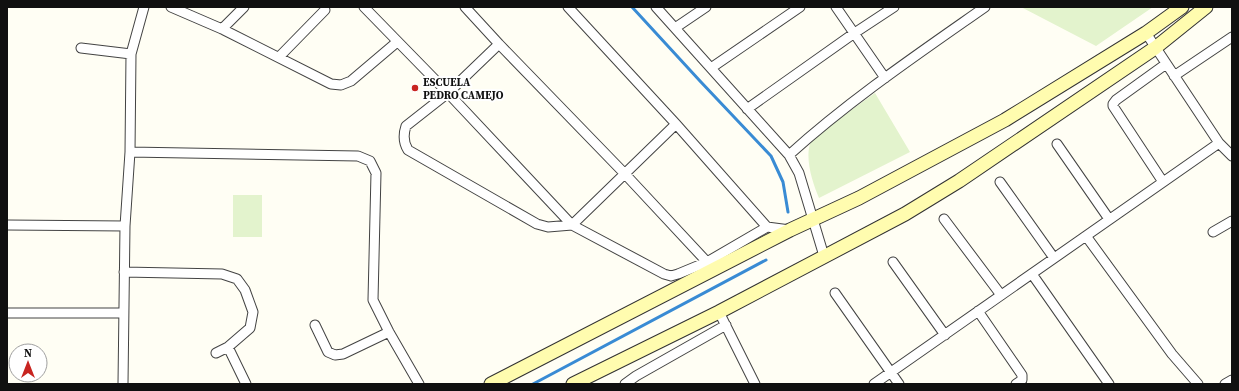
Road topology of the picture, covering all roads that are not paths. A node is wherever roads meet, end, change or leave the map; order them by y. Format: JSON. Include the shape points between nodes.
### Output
{"nodes":[{"id":1,"x":144,"y":7,"type":"edge"},
{"id":2,"x":171,"y":7,"type":"edge"},
{"id":3,"x":244,"y":7,"type":"edge"},
{"id":4,"x":364,"y":7,"type":"edge"},
{"id":5,"x":465,"y":7,"type":"edge"},
{"id":6,"x":568,"y":7,"type":"edge"},
{"id":7,"x":656,"y":7,"type":"edge"},
{"id":8,"x":706,"y":7,"type":"edge"},
{"id":9,"x":800,"y":7,"type":"edge"},
{"id":10,"x":836,"y":7,"type":"edge"},
{"id":11,"x":894,"y":7,"type":"edge"},
{"id":12,"x":985,"y":7,"type":"edge"},
{"id":13,"x":1182,"y":7,"type":"edge"},
{"id":14,"x":1206,"y":7,"type":"edge"},
{"id":15,"x":325,"y":10,"type":"dead end"},
{"id":16,"x":675,"y":28,"type":"junction"},
{"id":17,"x":222,"y":29,"type":"junction"},
{"id":18,"x":1146,"y":33,"type":"junction"},
{"id":19,"x":853,"y":34,"type":"junction"},
{"id":20,"x":1232,"y":37,"type":"edge"},
{"id":21,"x":397,"y":42,"type":"junction"},
{"id":22,"x":500,"y":44,"type":"junction"},
{"id":23,"x":81,"y":48,"type":"dead end"},
{"id":24,"x":1155,"y":48,"type":"junction"},
{"id":25,"x":131,"y":54,"type":"junction"},
{"id":26,"x":279,"y":57,"type":"junction"},
{"id":27,"x":1166,"y":64,"type":"junction"},
{"id":28,"x":711,"y":68,"type":"junction"},
{"id":29,"x":1174,"y":76,"type":"junction"},
{"id":30,"x":885,"y":78,"type":"junction"},
{"id":31,"x":448,"y":93,"type":"junction"},
{"id":32,"x":747,"y":109,"type":"junction"},
{"id":33,"x":676,"y":124,"type":"junction"},
{"id":34,"x":1219,"y":143,"type":"junction"},
{"id":35,"x":1057,"y":144,"type":"dead end"},
{"id":36,"x":130,"y":152,"type":"junction"},
{"id":37,"x":789,"y":155,"type":"junction"},
{"id":38,"x":1232,"y":156,"type":"edge"},
{"id":39,"x":625,"y":174,"type":"junction"},
{"id":40,"x":1000,"y":182,"type":"dead end"},
{"id":41,"x":1163,"y":182,"type":"junction"},
{"id":42,"x":812,"y":219,"type":"junction"},
{"id":43,"x":944,"y":219,"type":"dead end"},
{"id":44,"x":1109,"y":219,"type":"junction"},
{"id":45,"x":1232,"y":221,"type":"edge"},
{"id":46,"x":7,"y":225,"type":"edge"},
{"id":47,"x":572,"y":225,"type":"junction"},
{"id":48,"x":125,"y":226,"type":"junction"},
{"id":49,"x":767,"y":227,"type":"junction"},
{"id":50,"x":790,"y":230,"type":"junction"},
{"id":51,"x":1213,"y":232,"type":"dead end"},
{"id":52,"x":1086,"y":236,"type":"junction"},
{"id":53,"x":824,"y":256,"type":"junction"},
{"id":54,"x":1054,"y":258,"type":"junction"},
{"id":55,"x":708,"y":262,"type":"junction"},
{"id":56,"x":893,"y":262,"type":"dead end"},
{"id":57,"x":124,"y":272,"type":"junction"},
{"id":58,"x":1032,"y":274,"type":"junction"},
{"id":59,"x":835,"y":293,"type":"dead end"},
{"id":60,"x":1001,"y":295,"type":"junction"},
{"id":61,"x":978,"y":311,"type":"junction"},
{"id":62,"x":719,"y":312,"type":"junction"},
{"id":63,"x":7,"y":313,"type":"edge"},
{"id":64,"x":123,"y":313,"type":"junction"},
{"id":65,"x":315,"y":325,"type":"dead end"},
{"id":66,"x":726,"y":325,"type":"junction"},
{"id":67,"x":390,"y":332,"type":"junction"},
{"id":68,"x":945,"y":334,"type":"junction"},
{"id":69,"x":228,"y":346,"type":"junction"},
{"id":70,"x":216,"y":353,"type":"dead end"},
{"id":71,"x":891,"y":372,"type":"junction"},
{"id":72,"x":1232,"y":380,"type":"edge"},
{"id":73,"x":123,"y":384,"type":"edge"},
{"id":74,"x":246,"y":384,"type":"edge"},
{"id":75,"x":419,"y":384,"type":"edge"},
{"id":76,"x":491,"y":384,"type":"edge"},
{"id":77,"x":573,"y":384,"type":"edge"},
{"id":78,"x":625,"y":384,"type":"edge"},
{"id":79,"x":754,"y":384,"type":"edge"},
{"id":80,"x":874,"y":384,"type":"edge"},
{"id":81,"x":900,"y":384,"type":"edge"},
{"id":82,"x":1016,"y":384,"type":"edge"},
{"id":83,"x":1108,"y":384,"type":"edge"},
{"id":84,"x":1198,"y":384,"type":"edge"},
{"id":85,"x":1225,"y":384,"type":"edge"}],
"edges":[{"from":1,"to":25,"type":"street"},
{"from":2,"to":17,"type":"street"},
{"from":3,"to":17,"type":"street"},
{"from":4,"to":21,"type":"street"},
{"from":5,"to":22,"type":"street"},
{"from":6,"to":33,"type":"street"},
{"from":7,"to":16,"type":"street"},
{"from":8,"to":16,"type":"street"},
{"from":9,"to":28,"type":"street"},
{"from":10,"to":19,"type":"street"},
{"from":11,"to":19,"type":"street"},
{"from":12,"to":30,"type":"street"},
{"from":13,"to":18,"type":"main road"},
{"from":14,"to":24,"type":"main road"},
{"from":15,"to":26,"type":"street"},
{"from":16,"to":28,"type":"street"},
{"from":17,"to":26,"type":"street"},
{"from":18,"to":24,"type":"street"},
{"from":18,"to":42,"type":"main road","via":[[1005,120],[859,198]]},
{"from":19,"to":30,"type":"street"},
{"from":19,"to":32,"type":"street"},
{"from":20,"to":29,"type":"street"},
{"from":21,"to":26,"type":"street","via":[[351,81],[341,85],[331,84]]},
{"from":21,"to":31,"type":"street"},
{"from":22,"to":31,"type":"street"},
{"from":22,"to":39,"type":"street"},
{"from":23,"to":25,"type":"street"},
{"from":24,"to":27,"type":"street"},
{"from":24,"to":53,"type":"main road","via":[[959,181],[905,214]]},
{"from":25,"to":36,"type":"street"},
{"from":27,"to":29,"type":"street"},
{"from":27,"to":41,"type":"street","via":[[1112,104]]},
{"from":28,"to":32,"type":"street"},
{"from":29,"to":34,"type":"street"},
{"from":30,"to":37,"type":"street"},
{"from":31,"to":47,"type":"street"},
{"from":31,"to":47,"type":"street","via":[[406,126],[404,144],[408,150],[537,224],[548,227]]},
{"from":32,"to":37,"type":"street"},
{"from":33,"to":39,"type":"street"},
{"from":33,"to":49,"type":"street"},
{"from":34,"to":38,"type":"street"},
{"from":34,"to":41,"type":"street"},
{"from":35,"to":44,"type":"street"},
{"from":36,"to":48,"type":"street"},
{"from":36,"to":67,"type":"street","via":[[358,156],[370,161],[376,173],[373,300]]},
{"from":37,"to":42,"type":"street","via":[[799,173]]},
{"from":39,"to":47,"type":"street"},
{"from":39,"to":55,"type":"street"},
{"from":40,"to":54,"type":"street"},
{"from":41,"to":44,"type":"street"},
{"from":42,"to":50,"type":"main road"},
{"from":42,"to":53,"type":"street"},
{"from":43,"to":60,"type":"street"},
{"from":44,"to":52,"type":"street"},
{"from":45,"to":51,"type":"street"},
{"from":46,"to":48,"type":"street"},
{"from":47,"to":55,"type":"street","via":[[671,276]]},
{"from":48,"to":57,"type":"street"},
{"from":49,"to":50,"type":"street"},
{"from":49,"to":55,"type":"street"},
{"from":50,"to":76,"type":"main road"},
{"from":52,"to":54,"type":"street"},
{"from":52,"to":84,"type":"street","via":[[1172,354]]},
{"from":53,"to":62,"type":"main road"},
{"from":54,"to":58,"type":"street"},
{"from":56,"to":68,"type":"street"},
{"from":57,"to":64,"type":"street"},
{"from":57,"to":69,"type":"street","via":[[222,274],[237,279],[245,290],[253,312],[250,328]]},
{"from":58,"to":60,"type":"street"},
{"from":58,"to":83,"type":"street"},
{"from":59,"to":71,"type":"street"},
{"from":60,"to":61,"type":"street"},
{"from":61,"to":68,"type":"street"},
{"from":61,"to":82,"type":"street","via":[[1022,375],[1022,380]]},
{"from":62,"to":66,"type":"street"},
{"from":62,"to":77,"type":"main road"},
{"from":63,"to":64,"type":"street"},
{"from":64,"to":73,"type":"street"},
{"from":65,"to":67,"type":"street","via":[[328,352],[335,354],[343,354]]},
{"from":66,"to":78,"type":"street"},
{"from":66,"to":79,"type":"street"},
{"from":67,"to":75,"type":"street"},
{"from":68,"to":71,"type":"street"},
{"from":69,"to":70,"type":"street"},
{"from":69,"to":74,"type":"street"},
{"from":71,"to":80,"type":"street"},
{"from":71,"to":81,"type":"street"},
{"from":72,"to":85,"type":"street"}]}
